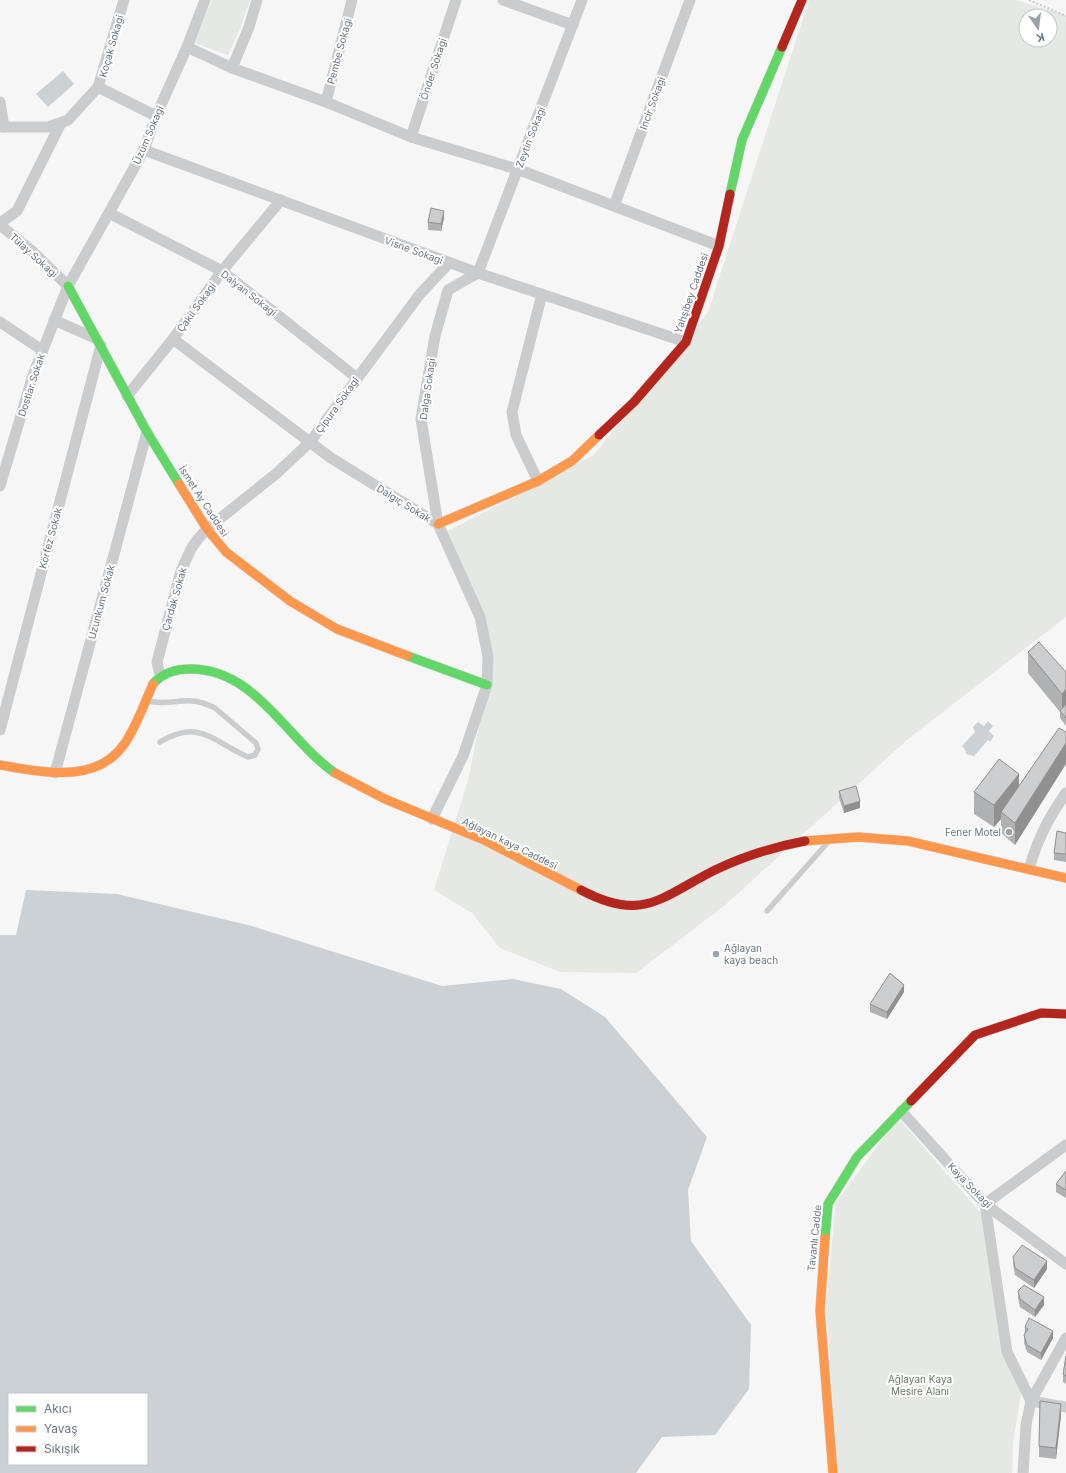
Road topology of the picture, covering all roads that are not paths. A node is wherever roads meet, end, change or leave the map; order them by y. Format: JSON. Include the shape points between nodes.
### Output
{"nodes":[{"id":1,"x":124,"y":0,"type":"edge"},
{"id":2,"x":205,"y":0,"type":"edge"},
{"id":3,"x":257,"y":0,"type":"edge"},
{"id":4,"x":352,"y":0,"type":"edge"},
{"id":5,"x":456,"y":0,"type":"edge"},
{"id":6,"x":503,"y":0,"type":"edge"},
{"id":7,"x":582,"y":0,"type":"edge"},
{"id":8,"x":690,"y":0,"type":"edge"},
{"id":9,"x":802,"y":0,"type":"edge"},
{"id":10,"x":573,"y":25,"type":"junction"},
{"id":11,"x":187,"y":47,"type":"junction"},
{"id":12,"x":232,"y":68,"type":"junction"},
{"id":13,"x":98,"y":87,"type":"junction"},
{"id":14,"x":0,"y":102,"type":"edge"},
{"id":15,"x":326,"y":102,"type":"junction"},
{"id":16,"x":156,"y":116,"type":"junction"},
{"id":17,"x":61,"y":123,"type":"junction"},
{"id":18,"x":2,"y":127,"type":"edge"},
{"id":19,"x":411,"y":137,"type":"junction"},
{"id":20,"x":144,"y":150,"type":"junction"},
{"id":21,"x":517,"y":169,"type":"junction"},
{"id":22,"x":281,"y":200,"type":"junction"},
{"id":23,"x":614,"y":206,"type":"junction"},
{"id":24,"x":109,"y":213,"type":"junction"},
{"id":25,"x":0,"y":224,"type":"edge"},
{"id":26,"x":719,"y":246,"type":"junction"},
{"id":27,"x":449,"y":263,"type":"junction"},
{"id":28,"x":222,"y":271,"type":"junction"},
{"id":29,"x":478,"y":273,"type":"junction"},
{"id":30,"x":68,"y":286,"type":"junction"},
{"id":31,"x":542,"y":294,"type":"junction"},
{"id":32,"x":54,"y":320,"type":"junction"},
{"id":33,"x":0,"y":322,"type":"edge"},
{"id":34,"x":173,"y":339,"type":"junction"},
{"id":35,"x":99,"y":342,"type":"junction"},
{"id":36,"x":686,"y":342,"type":"junction"},
{"id":37,"x":42,"y":350,"type":"junction"},
{"id":38,"x":357,"y":378,"type":"junction"},
{"id":39,"x":127,"y":396,"type":"junction"},
{"id":40,"x":147,"y":432,"type":"junction"},
{"id":41,"x":310,"y":442,"type":"junction"},
{"id":42,"x":538,"y":481,"type":"junction"},
{"id":43,"x":0,"y":486,"type":"edge"},
{"id":44,"x":438,"y":524,"type":"junction"},
{"id":45,"x":207,"y":529,"type":"junction"},
{"id":46,"x":160,"y":675,"type":"junction"},
{"id":47,"x":487,"y":685,"type":"junction"},
{"id":48,"x":145,"y":700,"type":"junction"},
{"id":49,"x":0,"y":730,"type":"edge"},
{"id":50,"x":160,"y":742,"type":"dead end"},
{"id":51,"x":0,"y":765,"type":"edge"},
{"id":52,"x":55,"y":773,"type":"junction"},
{"id":53,"x":1066,"y":793,"type":"edge"},
{"id":54,"x":432,"y":819,"type":"junction"},
{"id":55,"x":832,"y":837,"type":"junction"},
{"id":56,"x":1029,"y":869,"type":"junction"},
{"id":57,"x":1066,"y":878,"type":"edge"},
{"id":58,"x":767,"y":911,"type":"dead end"},
{"id":59,"x":1066,"y":1014,"type":"edge"},
{"id":60,"x":901,"y":1111,"type":"junction"},
{"id":61,"x":1066,"y":1145,"type":"edge"},
{"id":62,"x":985,"y":1204,"type":"junction"},
{"id":63,"x":1066,"y":1264,"type":"edge"},
{"id":64,"x":1066,"y":1338,"type":"edge"},
{"id":65,"x":1030,"y":1401,"type":"junction"},
{"id":66,"x":1066,"y":1407,"type":"edge"},
{"id":67,"x":833,"y":1473,"type":"edge"},
{"id":68,"x":1023,"y":1473,"type":"edge"}],
"edges":[{"from":1,"to":13,"type":"street","name":"Koçak Sokagi"},
{"from":2,"to":11,"type":"street","name":"Üzüm Sokagi"},
{"from":3,"to":12,"type":"street"},
{"from":4,"to":15,"type":"street","name":"Pembe Sokagi"},
{"from":5,"to":19,"type":"street","name":"Önder Sokagi"},
{"from":6,"to":10,"type":"street"},
{"from":7,"to":10,"type":"street","name":"Zeytin Sokagi"},
{"from":8,"to":23,"type":"street","name":"Incir Sokagi"},
{"from":9,"to":26,"type":"street","name":"Yahşibey Caddesi","via":[[742,140]]},
{"from":10,"to":21,"type":"street","name":"Zeytin Sokagi"},
{"from":11,"to":12,"type":"street"},
{"from":11,"to":16,"type":"street","name":"Üzüm Sokagi"},
{"from":12,"to":15,"type":"street"},
{"from":13,"to":16,"type":"street"},
{"from":13,"to":17,"type":"street","name":"Koçak Sokagi","via":[[68,120]]},
{"from":14,"to":18,"type":"street"},
{"from":15,"to":19,"type":"street"},
{"from":16,"to":20,"type":"street","name":"Üzüm Sokagi"},
{"from":17,"to":18,"type":"street","via":[[48,127]]},
{"from":17,"to":25,"type":"street","via":[[17,211]]},
{"from":19,"to":21,"type":"street"},
{"from":20,"to":22,"type":"street","name":"Visne Sokagi"},
{"from":20,"to":24,"type":"street","name":"Üzüm Sokagi"},
{"from":21,"to":23,"type":"street"},
{"from":21,"to":29,"type":"street","name":"Zeytin Sokagi"},
{"from":22,"to":27,"type":"street","name":"Visne Sokagi"},
{"from":22,"to":28,"type":"street","name":"Çakil Sokagi"},
{"from":23,"to":26,"type":"street"},
{"from":24,"to":28,"type":"street","name":"Dalyan Sokagi"},
{"from":24,"to":30,"type":"street","name":"Üzüm Sokagi"},
{"from":25,"to":30,"type":"street","name":"Tülay Sokagi"},
{"from":26,"to":36,"type":"street","name":"Yahşibey Caddesi"},
{"from":27,"to":29,"type":"street","name":"Visne Sokagi"},
{"from":27,"to":38,"type":"street","name":"Çipura Sokagi","via":[[420,294]]},
{"from":28,"to":34,"type":"street","name":"Çakil Sokagi"},
{"from":28,"to":38,"type":"street","name":"Dalyan Sokagi"},
{"from":29,"to":31,"type":"street","name":"Visne Sokagi"},
{"from":29,"to":44,"type":"street","name":"Dalga Sokagi","via":[[448,290],[435,336],[421,419]]},
{"from":30,"to":32,"type":"street","name":"Dostlar Sokak"},
{"from":30,"to":35,"type":"street","name":"İsmet Ay Caddesi"},
{"from":31,"to":36,"type":"street","name":"Visne Sokagi"},
{"from":31,"to":42,"type":"street","via":[[512,412],[516,435]]},
{"from":32,"to":35,"type":"street"},
{"from":32,"to":37,"type":"street","name":"Dostlar Sokak"},
{"from":33,"to":37,"type":"street"},
{"from":34,"to":39,"type":"street","name":"Çakil Sokagi"},
{"from":34,"to":41,"type":"street","name":"Dalgıç Sokak"},
{"from":35,"to":39,"type":"street","name":"İsmet Ay Caddesi"},
{"from":35,"to":49,"type":"street","name":"Körfez Sokak"},
{"from":36,"to":42,"type":"street","name":"Yahşibey Caddesi","via":[[634,402],[572,461]]},
{"from":37,"to":43,"type":"street","name":"Dostlar Sokak"},
{"from":38,"to":41,"type":"street","name":"Çipura Sokagi"},
{"from":39,"to":40,"type":"street","name":"İsmet Ay Caddesi"},
{"from":40,"to":45,"type":"street","name":"İsmet Ay Caddesi"},
{"from":40,"to":52,"type":"street","name":"Uzunkum Sokak"},
{"from":41,"to":44,"type":"street","name":"Dalgıç Sokak","via":[[331,458]]},
{"from":41,"to":45,"type":"street","name":"Çipura Sokagi","via":[[277,474]]},
{"from":42,"to":44,"type":"street","name":"Yahşibey Caddesi"},
{"from":44,"to":47,"type":"street","name":"Dalgıç Sokak","via":[[480,617],[488,657]]},
{"from":45,"to":46,"type":"street","name":"Çardak Sokak","via":[[191,550],[182,571],[157,662]]},
{"from":45,"to":47,"type":"street","name":"İsmet Ay Caddesi","via":[[226,552],[312,615],[355,636]]},
{"from":46,"to":48,"type":"street"},
{"from":46,"to":54,"type":"street","name":"Ağlayan kaya Caddesi","via":[[190,668],[219,672],[233,679],[248,689],[320,760],[343,778],[363,790]]},
{"from":47,"to":54,"type":"street","name":"Dalgıç Sokak","via":[[463,756]]},
{"from":48,"to":50,"type":"lane","via":[[185,700],[215,708],[256,742],[258,749],[255,755],[248,757],[201,732],[180,733]]},
{"from":48,"to":52,"type":"street","via":[[123,746],[115,755],[83,772]]},
{"from":51,"to":52,"type":"street"},
{"from":53,"to":56,"type":"street","via":[[1046,824]]},
{"from":54,"to":55,"type":"street","name":"Ağlayan kaya Caddesi","via":[[482,839],[606,902],[633,906],[648,905],[664,899],[735,859],[759,850]]},
{"from":55,"to":56,"type":"street","name":"Ağlayan kaya Caddesi","via":[[882,837]]},
{"from":55,"to":58,"type":"lane"},
{"from":56,"to":57,"type":"street","name":"Ağlayan kaya Caddesi"},
{"from":59,"to":60,"type":"street","name":"Tavanlı Cadde","via":[[1041,1013],[975,1035]]},
{"from":60,"to":62,"type":"street","name":"Kaya Sokagi"},
{"from":60,"to":67,"type":"street","name":"Tavanlı Cadde","via":[[857,1157],[828,1204],[820,1311]]},
{"from":61,"to":62,"type":"street"},
{"from":62,"to":63,"type":"street","name":"Kaya Sokagi"},
{"from":62,"to":65,"type":"street","via":[[1007,1352]]},
{"from":64,"to":65,"type":"street"},
{"from":65,"to":66,"type":"street"},
{"from":65,"to":68,"type":"street"}]}
